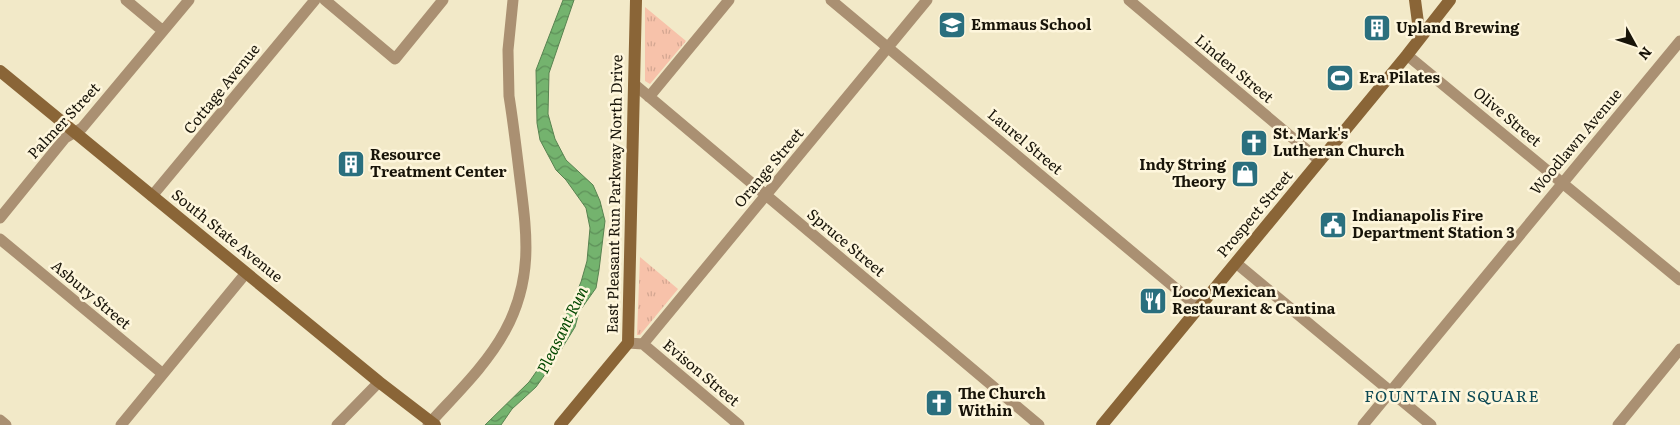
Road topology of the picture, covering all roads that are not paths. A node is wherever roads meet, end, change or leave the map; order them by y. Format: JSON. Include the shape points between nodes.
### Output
{"nodes":[{"id":1,"x":126,"y":0,"type":"edge"},
{"id":2,"x":189,"y":0,"type":"edge"},
{"id":3,"x":314,"y":0,"type":"edge"},
{"id":4,"x":325,"y":0,"type":"edge"},
{"id":5,"x":444,"y":0,"type":"edge"},
{"id":6,"x":513,"y":0,"type":"edge"},
{"id":7,"x":636,"y":0,"type":"edge"},
{"id":8,"x":729,"y":0,"type":"edge"},
{"id":9,"x":831,"y":0,"type":"edge"},
{"id":10,"x":927,"y":0,"type":"edge"},
{"id":11,"x":1129,"y":0,"type":"edge"},
{"id":12,"x":1415,"y":0,"type":"edge"},
{"id":13,"x":1450,"y":0,"type":"edge"},
{"id":14,"x":163,"y":31,"type":"junction"},
{"id":15,"x":1420,"y":38,"type":"junction"},
{"id":16,"x":1680,"y":41,"type":"edge"},
{"id":17,"x":888,"y":47,"type":"junction"},
{"id":18,"x":1408,"y":54,"type":"junction"},
{"id":19,"x":0,"y":71,"type":"edge"},
{"id":20,"x":634,"y":84,"type":"junction"},
{"id":21,"x":649,"y":97,"type":"junction"},
{"id":22,"x":74,"y":132,"type":"junction"},
{"id":23,"x":1320,"y":161,"type":"junction"},
{"id":24,"x":1562,"y":183,"type":"junction"},
{"id":25,"x":766,"y":195,"type":"junction"},
{"id":26,"x":152,"y":196,"type":"junction"},
{"id":27,"x":0,"y":218,"type":"edge"},
{"id":28,"x":0,"y":239,"type":"edge"},
{"id":29,"x":1236,"y":263,"type":"junction"},
{"id":30,"x":246,"y":273,"type":"junction"},
{"id":31,"x":1680,"y":280,"type":"edge"},
{"id":32,"x":1198,"y":307,"type":"junction"},
{"id":33,"x":628,"y":343,"type":"junction"},
{"id":34,"x":643,"y":344,"type":"junction"},
{"id":35,"x":1680,"y":349,"type":"edge"},
{"id":36,"x":163,"y":374,"type":"junction"},
{"id":37,"x":379,"y":382,"type":"junction"},
{"id":38,"x":1390,"y":391,"type":"junction"},
{"id":39,"x":0,"y":420,"type":"edge"},
{"id":40,"x":431,"y":424,"type":"edge"},
{"id":41,"x":6,"y":425,"type":"edge"},
{"id":42,"x":121,"y":425,"type":"edge"},
{"id":43,"x":337,"y":425,"type":"edge"},
{"id":44,"x":560,"y":425,"type":"edge"},
{"id":45,"x":740,"y":425,"type":"edge"},
{"id":46,"x":1039,"y":425,"type":"edge"},
{"id":47,"x":1102,"y":425,"type":"edge"},
{"id":48,"x":1363,"y":425,"type":"edge"},
{"id":49,"x":1431,"y":425,"type":"edge"},
{"id":50,"x":1618,"y":425,"type":"edge"}],
"edges":[{"from":1,"to":14,"type":"street"},
{"from":2,"to":14,"type":"street","name":"Palmer Street"},
{"from":3,"to":26,"type":"street","name":"Cottage Avenue"},
{"from":4,"to":5,"type":"street","via":[[395,59]]},
{"from":6,"to":40,"type":"street","via":[[508,73],[527,242],[523,281],[514,311],[496,344]]},
{"from":7,"to":20,"type":"street","name":"East Pleasant Run Parkway North Drive"},
{"from":8,"to":21,"type":"street"},
{"from":9,"to":17,"type":"street","name":"Laurel Street"},
{"from":10,"to":17,"type":"street","name":"Orange Street"},
{"from":11,"to":23,"type":"street","name":"Linden Street"},
{"from":12,"to":15,"type":"street"},
{"from":13,"to":15,"type":"street","name":"Prospect Street"},
{"from":14,"to":22,"type":"street","name":"Palmer Street","via":[[82,128]]},
{"from":15,"to":18,"type":"street","name":"Prospect Street"},
{"from":16,"to":24,"type":"street","name":"Woodlawn Avenue"},
{"from":17,"to":25,"type":"street","name":"Orange Street"},
{"from":17,"to":32,"type":"street","name":"Laurel Street"},
{"from":18,"to":23,"type":"street","name":"Prospect Street"},
{"from":18,"to":24,"type":"street","name":"Olive Street"},
{"from":19,"to":22,"type":"street","name":"South State Avenue"},
{"from":20,"to":21,"type":"street","name":"Spruce Street"},
{"from":20,"to":33,"type":"street","name":"East Pleasant Run Parkway North Drive"},
{"from":21,"to":25,"type":"street","name":"Spruce Street"},
{"from":22,"to":26,"type":"street","name":"South State Avenue"},
{"from":22,"to":27,"type":"street","name":"Palmer Street"},
{"from":23,"to":29,"type":"street","name":"Prospect Street"},
{"from":24,"to":31,"type":"street","name":"Olive Street"},
{"from":24,"to":38,"type":"street","name":"Woodlawn Avenue"},
{"from":25,"to":34,"type":"street","name":"Orange Street"},
{"from":25,"to":46,"type":"street","name":"Spruce Street"},
{"from":26,"to":30,"type":"street","name":"South State Avenue"},
{"from":28,"to":36,"type":"street","name":"Asbury Street"},
{"from":29,"to":32,"type":"street","name":"Prospect Street"},
{"from":29,"to":38,"type":"street"},
{"from":30,"to":36,"type":"street"},
{"from":30,"to":37,"type":"street","name":"South State Avenue"},
{"from":32,"to":47,"type":"street","name":"Prospect Street"},
{"from":33,"to":34,"type":"street"},
{"from":33,"to":44,"type":"street","name":"East Pleasant Run Parkway North Drive"},
{"from":34,"to":45,"type":"street","name":"Evison Street"},
{"from":35,"to":50,"type":"street"},
{"from":36,"to":42,"type":"street"},
{"from":37,"to":40,"type":"street","name":"South State Avenue"},
{"from":37,"to":43,"type":"street"},
{"from":38,"to":48,"type":"street","name":"Woodlawn Avenue"},
{"from":38,"to":49,"type":"street"},
{"from":39,"to":41,"type":"street"}]}
